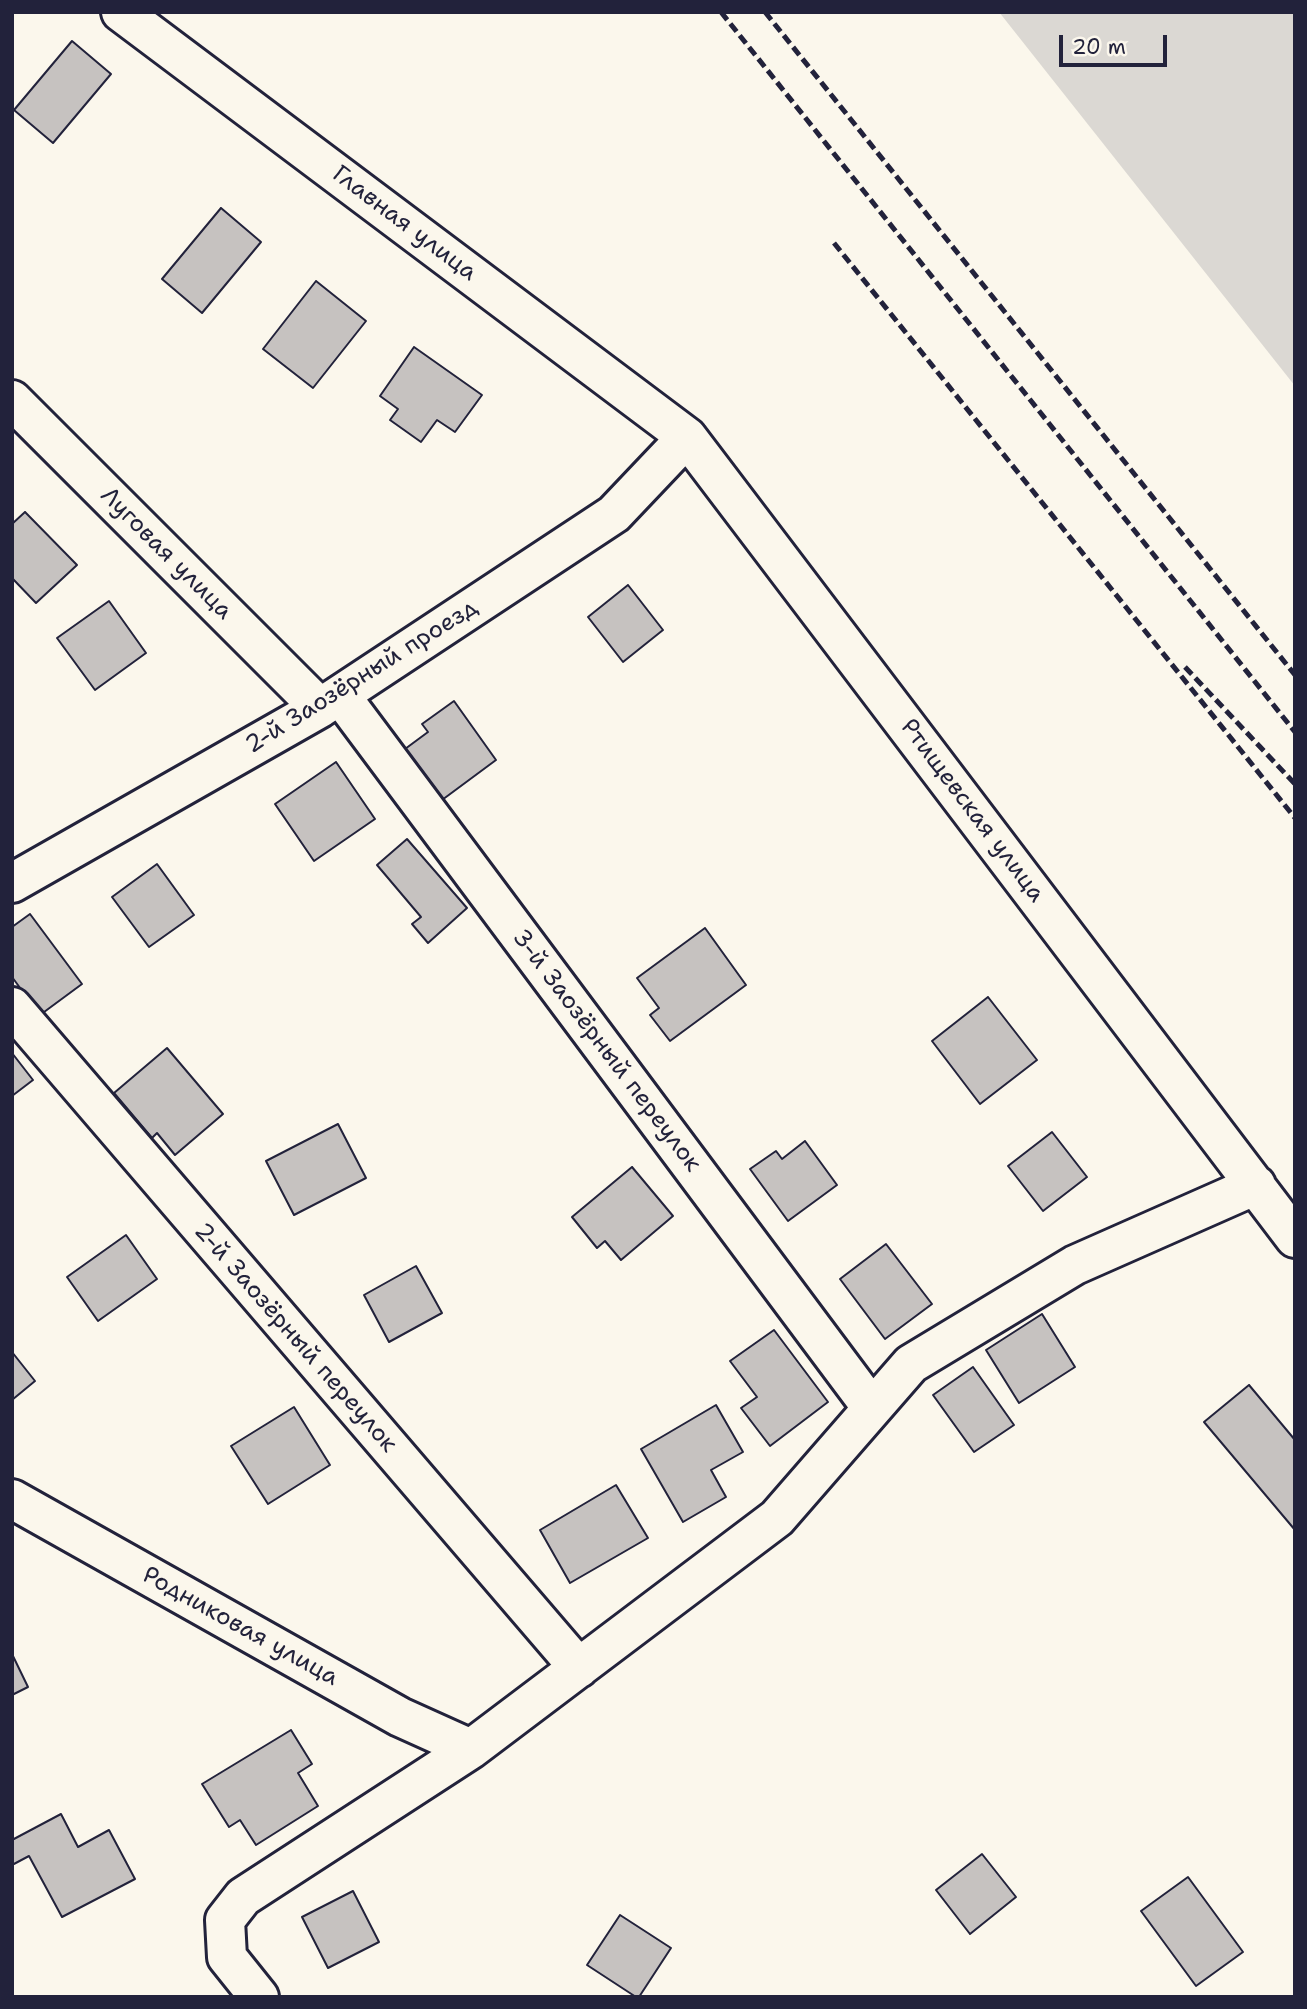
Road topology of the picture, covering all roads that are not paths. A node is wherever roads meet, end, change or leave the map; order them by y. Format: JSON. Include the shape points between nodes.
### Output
{"nodes":[{"id":1,"x":135,"y":16,"type":"edge"},
{"id":2,"x":12,"y":400,"type":"edge"},
{"id":3,"x":687,"y":436,"type":"junction"},
{"id":4,"x":330,"y":701,"type":"junction"},
{"id":5,"x":12,"y":883,"type":"edge"},
{"id":6,"x":12,"y":1007,"type":"edge"},
{"id":7,"x":1256,"y":1185,"type":"junction"},
{"id":8,"x":1295,"y":1238,"type":"edge"},
{"id":9,"x":872,"y":1408,"type":"junction"},
{"id":10,"x":12,"y":1499,"type":"edge"},
{"id":11,"x":579,"y":1668,"type":"junction"},
{"id":12,"x":471,"y":1749,"type":"junction"},
{"id":13,"x":259,"y":1997,"type":"edge"}],
"edges":[{"from":1,"to":3,"type":"street","name":"Главная улица"},
{"from":2,"to":4,"type":"street","name":"Луговая улица"},
{"from":3,"to":4,"type":"street","name":"2-й Заозёрный проезд","via":[[614,514]]},
{"from":3,"to":7,"type":"street","name":"Ртищевская улица"},
{"from":4,"to":5,"type":"street","name":"2-й Заозёрный проезд"},
{"from":4,"to":9,"type":"street","name":"3-й Заозёрный переулок"},
{"from":6,"to":11,"type":"street","name":"2-й Заозёрный переулок"},
{"from":7,"to":8,"type":"street","name":"Ртищевская улица"},
{"from":7,"to":9,"type":"street","via":[[1075,1265],[911,1364]]},
{"from":9,"to":11,"type":"street","via":[[777,1518]]},
{"from":10,"to":12,"type":"street","name":"Родниковая улица","via":[[400,1717]]},
{"from":11,"to":12,"type":"street"},
{"from":12,"to":13,"type":"street","via":[[243,1897],[225,1920],[227,1957]]}]}
